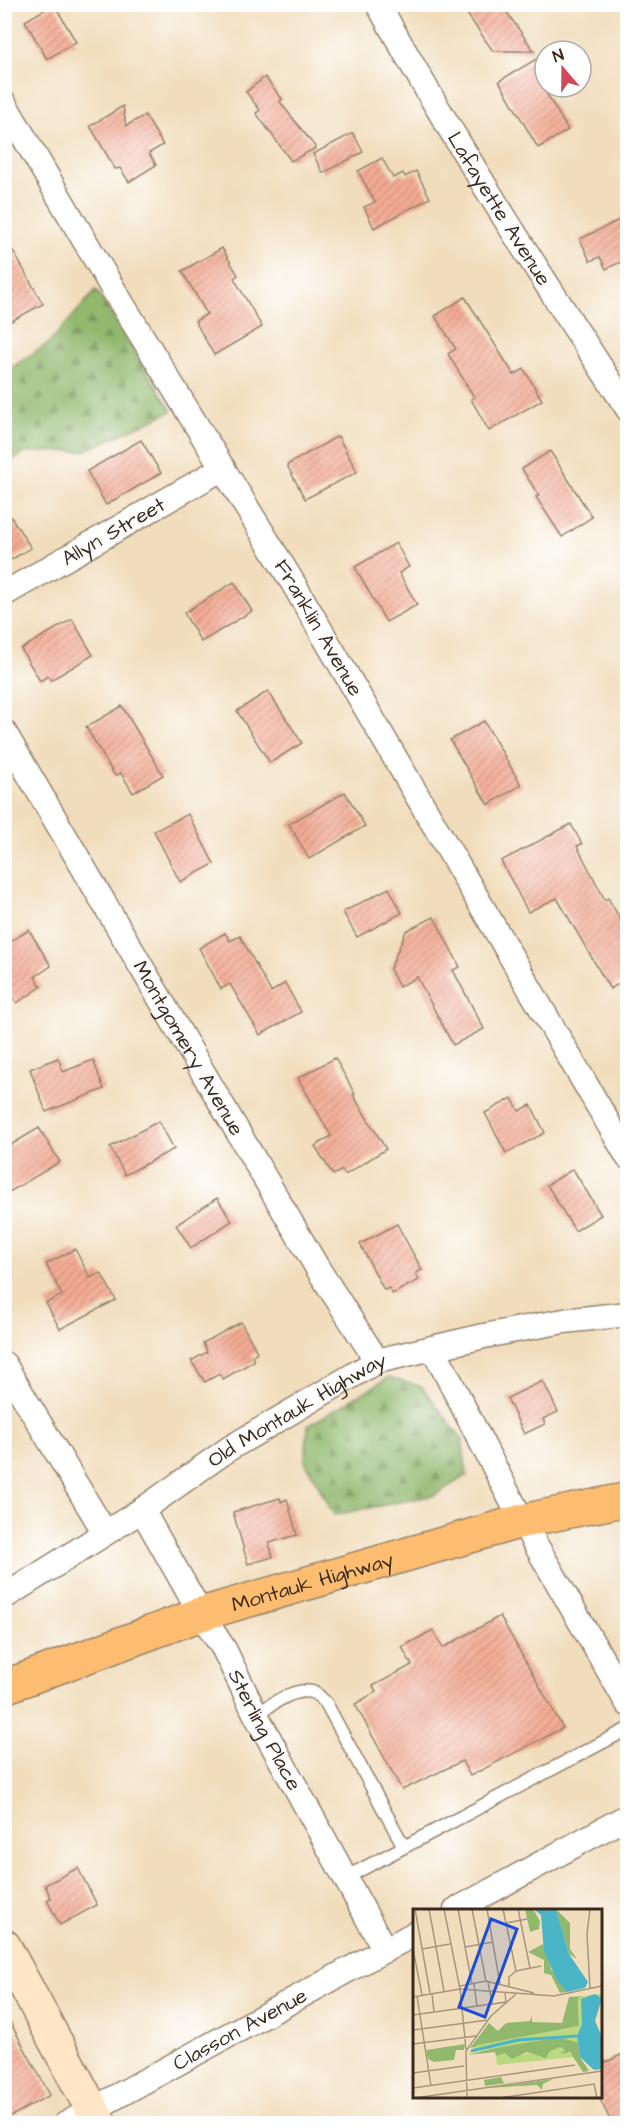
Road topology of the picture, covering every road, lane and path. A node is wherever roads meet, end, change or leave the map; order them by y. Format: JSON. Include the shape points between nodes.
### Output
{"nodes":[{"id":1,"x":378,"y":4,"type":"edge"},
{"id":2,"x":4,"y":103,"type":"edge"},
{"id":3,"x":627,"y":409,"type":"edge"},
{"id":4,"x":223,"y":468,"type":"junction"},
{"id":5,"x":4,"y":594,"type":"edge"},
{"id":6,"x":4,"y":732,"type":"edge"},
{"id":7,"x":627,"y":1157,"type":"edge"},
{"id":8,"x":627,"y":1314,"type":"edge"},
{"id":9,"x":433,"y":1347,"type":"junction"},
{"id":10,"x":377,"y":1361,"type":"junction"},
{"id":11,"x":4,"y":1364,"type":"edge"},
{"id":12,"x":627,"y":1499,"type":"edge"},
{"id":13,"x":142,"y":1510,"type":"junction"},
{"id":14,"x":522,"y":1521,"type":"junction"},
{"id":15,"x":105,"y":1533,"type":"junction"},
{"id":16,"x":4,"y":1597,"type":"edge"},
{"id":17,"x":201,"y":1614,"type":"junction"},
{"id":18,"x":4,"y":1687,"type":"edge"},
{"id":19,"x":627,"y":1704,"type":"edge"},
{"id":20,"x":256,"y":1715,"type":"junction"},
{"id":21,"x":627,"y":1729,"type":"edge"},
{"id":22,"x":627,"y":1816,"type":"edge"},
{"id":23,"x":404,"y":1845,"type":"junction"},
{"id":24,"x":345,"y":1878,"type":"junction"},
{"id":25,"x":460,"y":1909,"type":"edge"},
{"id":26,"x":413,"y":1935,"type":"edge"},
{"id":27,"x":4,"y":1946,"type":"edge"},
{"id":28,"x":385,"y":1950,"type":"junction"},
{"id":29,"x":86,"y":2119,"type":"edge"}],
"edges":[{"from":1,"to":3,"type":"street","name":"Lafayette Avenue","via":[[541,277]]},
{"from":2,"to":4,"type":"street","name":"Franklin Avenue"},
{"from":4,"to":5,"type":"street","name":"Allyn Street"},
{"from":4,"to":7,"type":"street","name":"Franklin Avenue"},
{"from":6,"to":10,"type":"street","name":"Montgomery Avenue","via":[[312,1259]]},
{"from":8,"to":9,"type":"street","name":"Old Montauk Highway","via":[[564,1321]]},
{"from":9,"to":10,"type":"street","name":"Old Montauk Highway"},
{"from":9,"to":14,"type":"street"},
{"from":10,"to":13,"type":"street","name":"Old Montauk Highway","via":[[230,1448]]},
{"from":11,"to":15,"type":"street"},
{"from":12,"to":14,"type":"main road","name":"Montauk Highway"},
{"from":13,"to":15,"type":"street","name":"Old Montauk Highway"},
{"from":13,"to":17,"type":"street","name":"Sterling Place"},
{"from":14,"to":17,"type":"main road","name":"Montauk Highway"},
{"from":14,"to":19,"type":"street"},
{"from":15,"to":16,"type":"street","name":"Old Montauk Highway"},
{"from":17,"to":18,"type":"main road","name":"Montauk Highway"},
{"from":17,"to":20,"type":"street","name":"Sterling Place","via":[[224,1649]]},
{"from":20,"to":23,"type":"lane","via":[[299,1692],[315,1693],[326,1703]]},
{"from":20,"to":24,"type":"street","name":"Sterling Place"},
{"from":21,"to":23,"type":"lane"},
{"from":22,"to":25,"type":"street"},
{"from":23,"to":24,"type":"lane"},
{"from":24,"to":28,"type":"street","name":"Sterling Place"},
{"from":26,"to":28,"type":"street","name":"Classon Avenue"},
{"from":27,"to":29,"type":"main road"},
{"from":28,"to":29,"type":"street","name":"Classon Avenue"}]}
